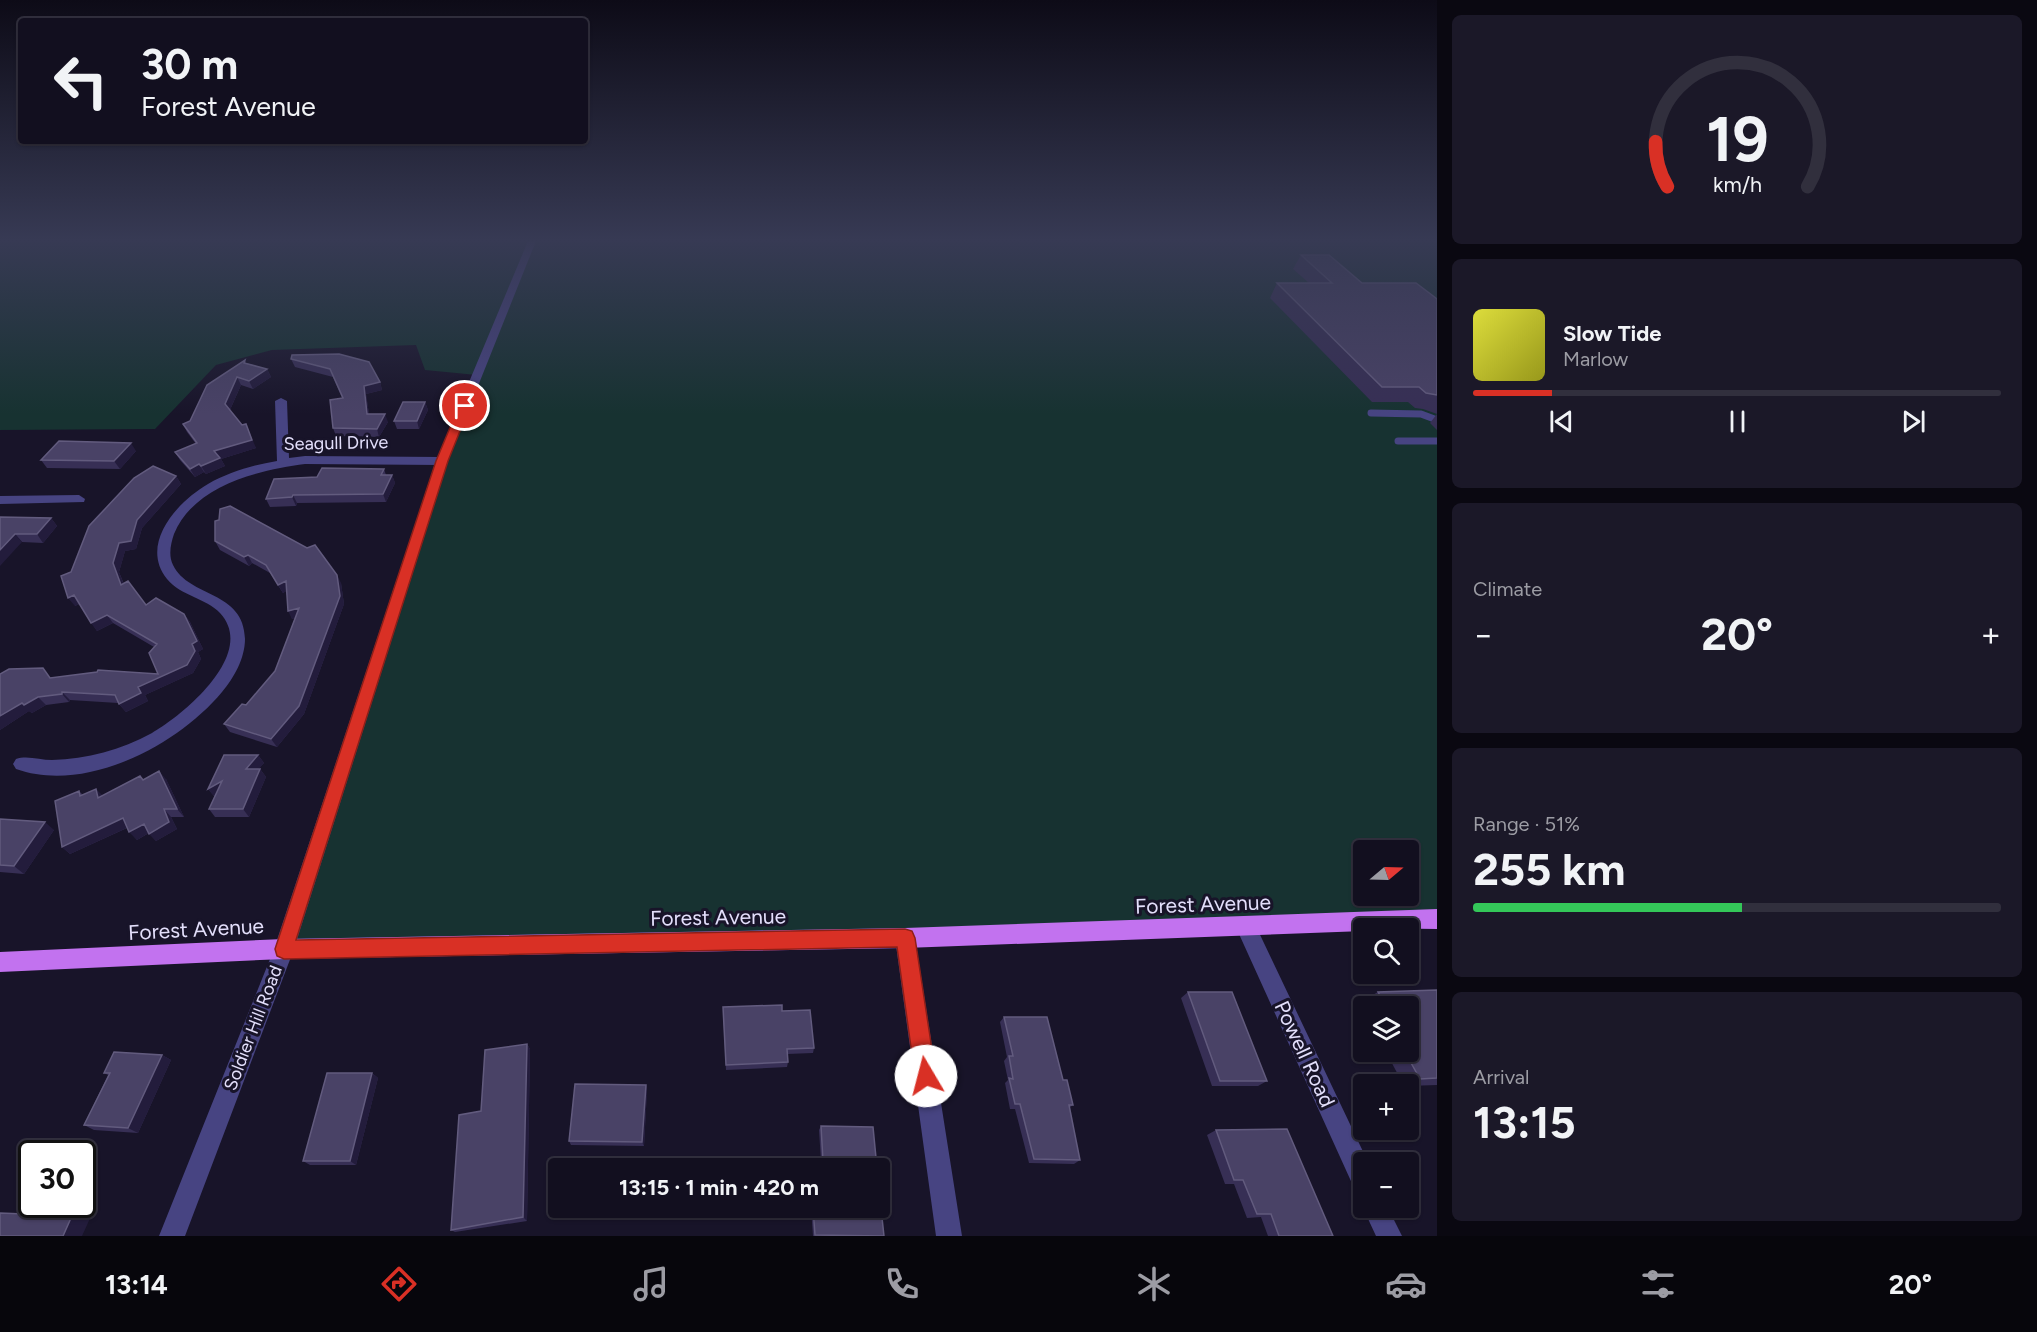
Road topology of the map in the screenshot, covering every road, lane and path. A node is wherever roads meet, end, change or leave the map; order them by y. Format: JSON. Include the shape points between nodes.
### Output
{"nodes":[{"id":1,"x":508,"y":299,"type":"edge"},
{"id":2,"x":281,"y":401,"type":"dead end"},
{"id":3,"x":1371,"y":413,"type":"dead end"},
{"id":4,"x":1437,"y":420,"type":"edge"},
{"id":5,"x":1398,"y":441,"type":"dead end"},
{"id":6,"x":1437,"y":441,"type":"edge"},
{"id":7,"x":442,"y":461,"type":"junction"},
{"id":8,"x":283,"y":462,"type":"junction"},
{"id":9,"x":79,"y":499,"type":"dead end"},
{"id":10,"x":0,"y":500,"type":"edge"},
{"id":11,"x":22,"y":764,"type":"dead end"},
{"id":12,"x":1437,"y":919,"type":"edge"},
{"id":13,"x":1246,"y":927,"type":"junction"},
{"id":14,"x":905,"y":938,"type":"junction"},
{"id":15,"x":284,"y":949,"type":"junction"},
{"id":16,"x":0,"y":962,"type":"edge"},
{"id":17,"x":1353,"y":1158,"type":"edge"},
{"id":18,"x":1381,"y":1218,"type":"edge"},
{"id":19,"x":172,"y":1236,"type":"edge"},
{"id":20,"x":949,"y":1236,"type":"edge"},
{"id":21,"x":1389,"y":1236,"type":"edge"}],
"edges":[{"from":1,"to":7,"type":"street","name":"Soldier Hill Road"},
{"from":2,"to":8,"type":"street"},
{"from":3,"to":4,"type":"lane","via":[[1421,414]]},
{"from":5,"to":6,"type":"lane"},
{"from":7,"to":8,"type":"street","name":"Seagull Drive"},
{"from":7,"to":15,"type":"street","name":"Soldier Hill Road"},
{"from":8,"to":11,"type":"street","name":"Seagull Drive","via":[[239,475],[202,495],[175,520],[167,534],[163,550],[173,576],[218,602],[236,625],[235,655],[214,692],[176,726],[119,755],[59,768]]},
{"from":9,"to":10,"type":"street"},
{"from":12,"to":13,"type":"main road","name":"Forest Avenue"},
{"from":13,"to":14,"type":"main road","name":"Forest Avenue"},
{"from":13,"to":17,"type":"street","name":"Powell Road"},
{"from":14,"to":15,"type":"main road","name":"Forest Avenue"},
{"from":14,"to":20,"type":"street"},
{"from":15,"to":16,"type":"main road","name":"Forest Avenue"},
{"from":15,"to":19,"type":"street","name":"Soldier Hill Road"},
{"from":18,"to":21,"type":"street"}]}
